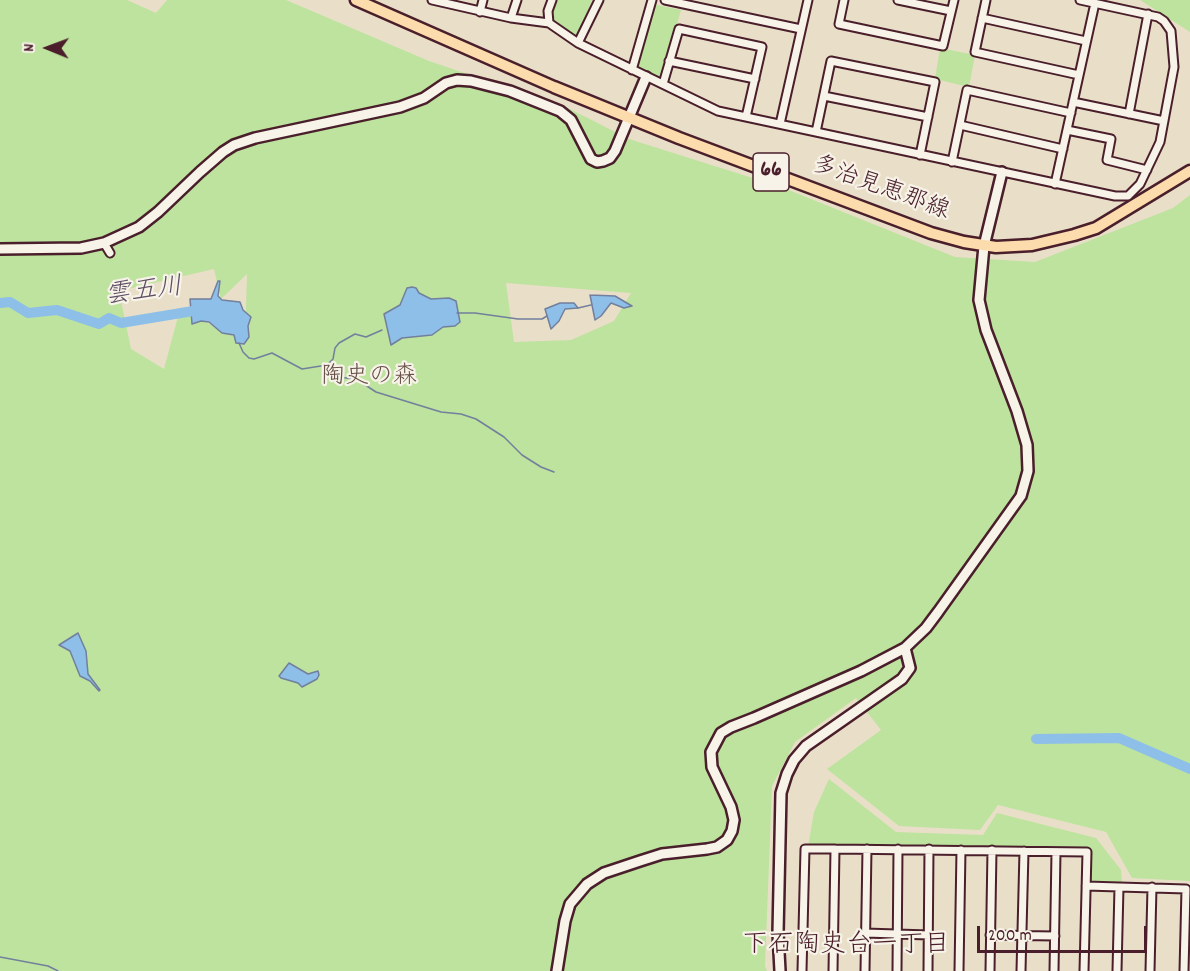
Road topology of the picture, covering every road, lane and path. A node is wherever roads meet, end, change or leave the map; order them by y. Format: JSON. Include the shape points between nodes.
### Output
{"nodes":[{"id":1,"x":356,"y":0,"type":"edge"},
{"id":2,"x":432,"y":0,"type":"edge"},
{"id":3,"x":483,"y":0,"type":"edge"},
{"id":4,"x":517,"y":0,"type":"edge"},
{"id":5,"x":552,"y":0,"type":"edge"},
{"id":6,"x":599,"y":0,"type":"edge"},
{"id":7,"x":652,"y":0,"type":"edge"},
{"id":8,"x":665,"y":0,"type":"edge"},
{"id":9,"x":808,"y":0,"type":"edge"},
{"id":10,"x":844,"y":0,"type":"edge"},
{"id":11,"x":898,"y":0,"type":"edge"},
{"id":12,"x":954,"y":0,"type":"edge"},
{"id":13,"x":986,"y":0,"type":"edge"},
{"id":14,"x":1080,"y":0,"type":"edge"},
{"id":15,"x":445,"y":2,"type":"edge"},
{"id":16,"x":1095,"y":3,"type":"junction"},
{"id":17,"x":951,"y":11,"type":"junction"},
{"id":18,"x":480,"y":12,"type":"junction"},
{"id":19,"x":1148,"y":14,"type":"junction"},
{"id":20,"x":512,"y":18,"type":"junction"},
{"id":21,"x":982,"y":18,"type":"junction"},
{"id":22,"x":549,"y":23,"type":"junction"},
{"id":23,"x":801,"y":29,"type":"junction"},
{"id":24,"x":1086,"y":41,"type":"junction"},
{"id":25,"x":578,"y":43,"type":"junction"},
{"id":26,"x":669,"y":61,"type":"junction"},
{"id":27,"x":632,"y":70,"type":"junction"},
{"id":28,"x":1079,"y":75,"type":"junction"},
{"id":29,"x":646,"y":76,"type":"junction"},
{"id":30,"x":755,"y":79,"type":"junction"},
{"id":31,"x":663,"y":84,"type":"junction"},
{"id":32,"x":824,"y":96,"type":"junction"},
{"id":33,"x":1073,"y":102,"type":"junction"},
{"id":34,"x":1071,"y":113,"type":"junction"},
{"id":35,"x":1129,"y":114,"type":"junction"},
{"id":36,"x":630,"y":117,"type":"junction"},
{"id":37,"x":746,"y":117,"type":"junction"},
{"id":38,"x":927,"y":117,"type":"junction"},
{"id":39,"x":1164,"y":121,"type":"junction"},
{"id":40,"x":780,"y":124,"type":"junction"},
{"id":41,"x":960,"y":125,"type":"junction"},
{"id":42,"x":1067,"y":130,"type":"junction"},
{"id":43,"x":816,"y":132,"type":"junction"},
{"id":44,"x":1063,"y":149,"type":"junction"},
{"id":45,"x":920,"y":155,"type":"junction"},
{"id":46,"x":952,"y":162,"type":"junction"},
{"id":47,"x":1147,"y":171,"type":"junction"},
{"id":48,"x":1190,"y":171,"type":"edge"},
{"id":49,"x":1002,"y":172,"type":"junction"},
{"id":50,"x":1055,"y":184,"type":"junction"},
{"id":51,"x":104,"y":243,"type":"junction"},
{"id":52,"x":984,"y":246,"type":"junction"},
{"id":53,"x":0,"y":249,"type":"edge"},
{"id":54,"x":110,"y":253,"type":"dead end"},
{"id":55,"x":905,"y":648,"type":"junction"},
{"id":56,"x":835,"y":849,"type":"junction"},
{"id":57,"x":867,"y":849,"type":"junction"},
{"id":58,"x":898,"y":849,"type":"junction"},
{"id":59,"x":929,"y":849,"type":"junction"},
{"id":60,"x":961,"y":850,"type":"junction"},
{"id":61,"x":992,"y":850,"type":"junction"},
{"id":62,"x":1024,"y":851,"type":"junction"},
{"id":63,"x":1056,"y":852,"type":"junction"},
{"id":64,"x":1086,"y":886,"type":"junction"},
{"id":65,"x":1119,"y":887,"type":"junction"},
{"id":66,"x":1152,"y":887,"type":"junction"},
{"id":67,"x":865,"y":933,"type":"junction"},
{"id":68,"x":897,"y":934,"type":"junction"},
{"id":69,"x":929,"y":935,"type":"junction"},
{"id":70,"x":990,"y":935,"type":"junction"},
{"id":71,"x":1022,"y":936,"type":"junction"},
{"id":72,"x":1055,"y":936,"type":"junction"},
{"id":73,"x":557,"y":971,"type":"edge"},
{"id":74,"x":780,"y":971,"type":"edge"},
{"id":75,"x":802,"y":971,"type":"edge"},
{"id":76,"x":833,"y":971,"type":"edge"},
{"id":77,"x":865,"y":971,"type":"edge"},
{"id":78,"x":897,"y":971,"type":"edge"},
{"id":79,"x":928,"y":971,"type":"edge"},
{"id":80,"x":959,"y":971,"type":"edge"},
{"id":81,"x":990,"y":971,"type":"edge"},
{"id":82,"x":1021,"y":971,"type":"edge"},
{"id":83,"x":1054,"y":971,"type":"edge"},
{"id":84,"x":1084,"y":971,"type":"edge"},
{"id":85,"x":1117,"y":971,"type":"edge"},
{"id":86,"x":1150,"y":971,"type":"edge"},
{"id":87,"x":1184,"y":971,"type":"edge"}],
"edges":[{"from":1,"to":36,"type":"main road","name":"多治見恵那線","number":"66"},
{"from":2,"to":15,"type":"street"},
{"from":3,"to":18,"type":"street"},
{"from":4,"to":20,"type":"street"},
{"from":5,"to":22,"type":"street"},
{"from":6,"to":25,"type":"street"},
{"from":7,"to":27,"type":"street"},
{"from":8,"to":23,"type":"street"},
{"from":9,"to":23,"type":"street"},
{"from":10,"to":17,"type":"street","via":[[839,24],[943,46]]},
{"from":11,"to":17,"type":"street"},
{"from":12,"to":17,"type":"street"},
{"from":13,"to":21,"type":"street"},
{"from":14,"to":16,"type":"street"},
{"from":15,"to":18,"type":"street"},
{"from":16,"to":19,"type":"street"},
{"from":16,"to":24,"type":"street"},
{"from":18,"to":20,"type":"street"},
{"from":19,"to":35,"type":"street"},
{"from":19,"to":39,"type":"street","via":[[1164,21],[1171,31],[1174,67]]},
{"from":20,"to":22,"type":"street"},
{"from":21,"to":24,"type":"street"},
{"from":21,"to":28,"type":"street","via":[[975,52]]},
{"from":22,"to":25,"type":"street"},
{"from":23,"to":40,"type":"street"},
{"from":24,"to":28,"type":"street"},
{"from":25,"to":27,"type":"street"},
{"from":26,"to":30,"type":"street"},
{"from":26,"to":30,"type":"street","via":[[679,28],[762,47]]},
{"from":26,"to":31,"type":"street"},
{"from":27,"to":29,"type":"street"},
{"from":28,"to":33,"type":"street"},
{"from":29,"to":31,"type":"street"},
{"from":29,"to":36,"type":"street"},
{"from":30,"to":37,"type":"street"},
{"from":31,"to":37,"type":"street","via":[[718,111]]},
{"from":32,"to":38,"type":"street"},
{"from":32,"to":38,"type":"street","via":[[831,61],[935,82]]},
{"from":32,"to":43,"type":"street"},
{"from":33,"to":34,"type":"street"},
{"from":33,"to":35,"type":"street"},
{"from":34,"to":41,"type":"street","via":[[967,90]]},
{"from":34,"to":42,"type":"street"},
{"from":35,"to":39,"type":"street"},
{"from":36,"to":51,"type":"street","via":[[610,158],[597,162],[591,159],[571,120],[560,111],[510,91],[457,80],[400,107],[234,145],[139,227]]},
{"from":36,"to":52,"type":"main road","name":"多治見恵那線","number":"66","via":[[931,233]]},
{"from":37,"to":40,"type":"street"},
{"from":38,"to":45,"type":"street"},
{"from":39,"to":47,"type":"street"},
{"from":40,"to":43,"type":"street"},
{"from":41,"to":44,"type":"street"},
{"from":41,"to":46,"type":"street"},
{"from":42,"to":44,"type":"street"},
{"from":42,"to":47,"type":"street","via":[[1111,139],[1107,160]]},
{"from":43,"to":45,"type":"street"},
{"from":44,"to":50,"type":"street"},
{"from":45,"to":46,"type":"street"},
{"from":46,"to":49,"type":"street"},
{"from":47,"to":50,"type":"street","via":[[1128,196],[1121,197]]},
{"from":48,"to":52,"type":"main road","name":"多治見恵那線","number":"66","via":[[1096,228],[1032,244]]},
{"from":49,"to":50,"type":"street"},
{"from":49,"to":52,"type":"street"},
{"from":51,"to":53,"type":"street","via":[[81,248]]},
{"from":51,"to":54,"type":"street"},
{"from":52,"to":55,"type":"street","via":[[981,315],[1023,427],[1029,471],[1016,504],[926,628]]},
{"from":55,"to":73,"type":"street","via":[[721,733],[711,752],[712,767],[734,820],[727,840],[717,847],[662,854],[604,873],[587,884],[570,904]]},
{"from":55,"to":74,"type":"street","via":[[910,668],[902,678],[806,746],[787,774],[781,793]]},
{"from":56,"to":57,"type":"street"},
{"from":56,"to":75,"type":"street","via":[[805,849]]},
{"from":56,"to":76,"type":"street"},
{"from":57,"to":58,"type":"street"},
{"from":57,"to":67,"type":"street"},
{"from":58,"to":59,"type":"street"},
{"from":58,"to":68,"type":"street"},
{"from":59,"to":60,"type":"street"},
{"from":59,"to":69,"type":"street"},
{"from":60,"to":61,"type":"street"},
{"from":60,"to":80,"type":"street"},
{"from":61,"to":62,"type":"street"},
{"from":61,"to":70,"type":"street"},
{"from":62,"to":63,"type":"street"},
{"from":62,"to":71,"type":"street"},
{"from":63,"to":64,"type":"street","via":[[1087,852]]},
{"from":63,"to":72,"type":"street"},
{"from":64,"to":65,"type":"street"},
{"from":64,"to":84,"type":"street"},
{"from":65,"to":66,"type":"street"},
{"from":65,"to":85,"type":"street"},
{"from":66,"to":86,"type":"street"},
{"from":66,"to":87,"type":"street","via":[[1186,889]]},
{"from":67,"to":68,"type":"street"},
{"from":67,"to":77,"type":"street"},
{"from":68,"to":69,"type":"street"},
{"from":68,"to":78,"type":"street"},
{"from":69,"to":79,"type":"street"},
{"from":70,"to":71,"type":"street"},
{"from":70,"to":81,"type":"street"},
{"from":71,"to":72,"type":"street"},
{"from":71,"to":82,"type":"street"},
{"from":72,"to":83,"type":"street"}]}
